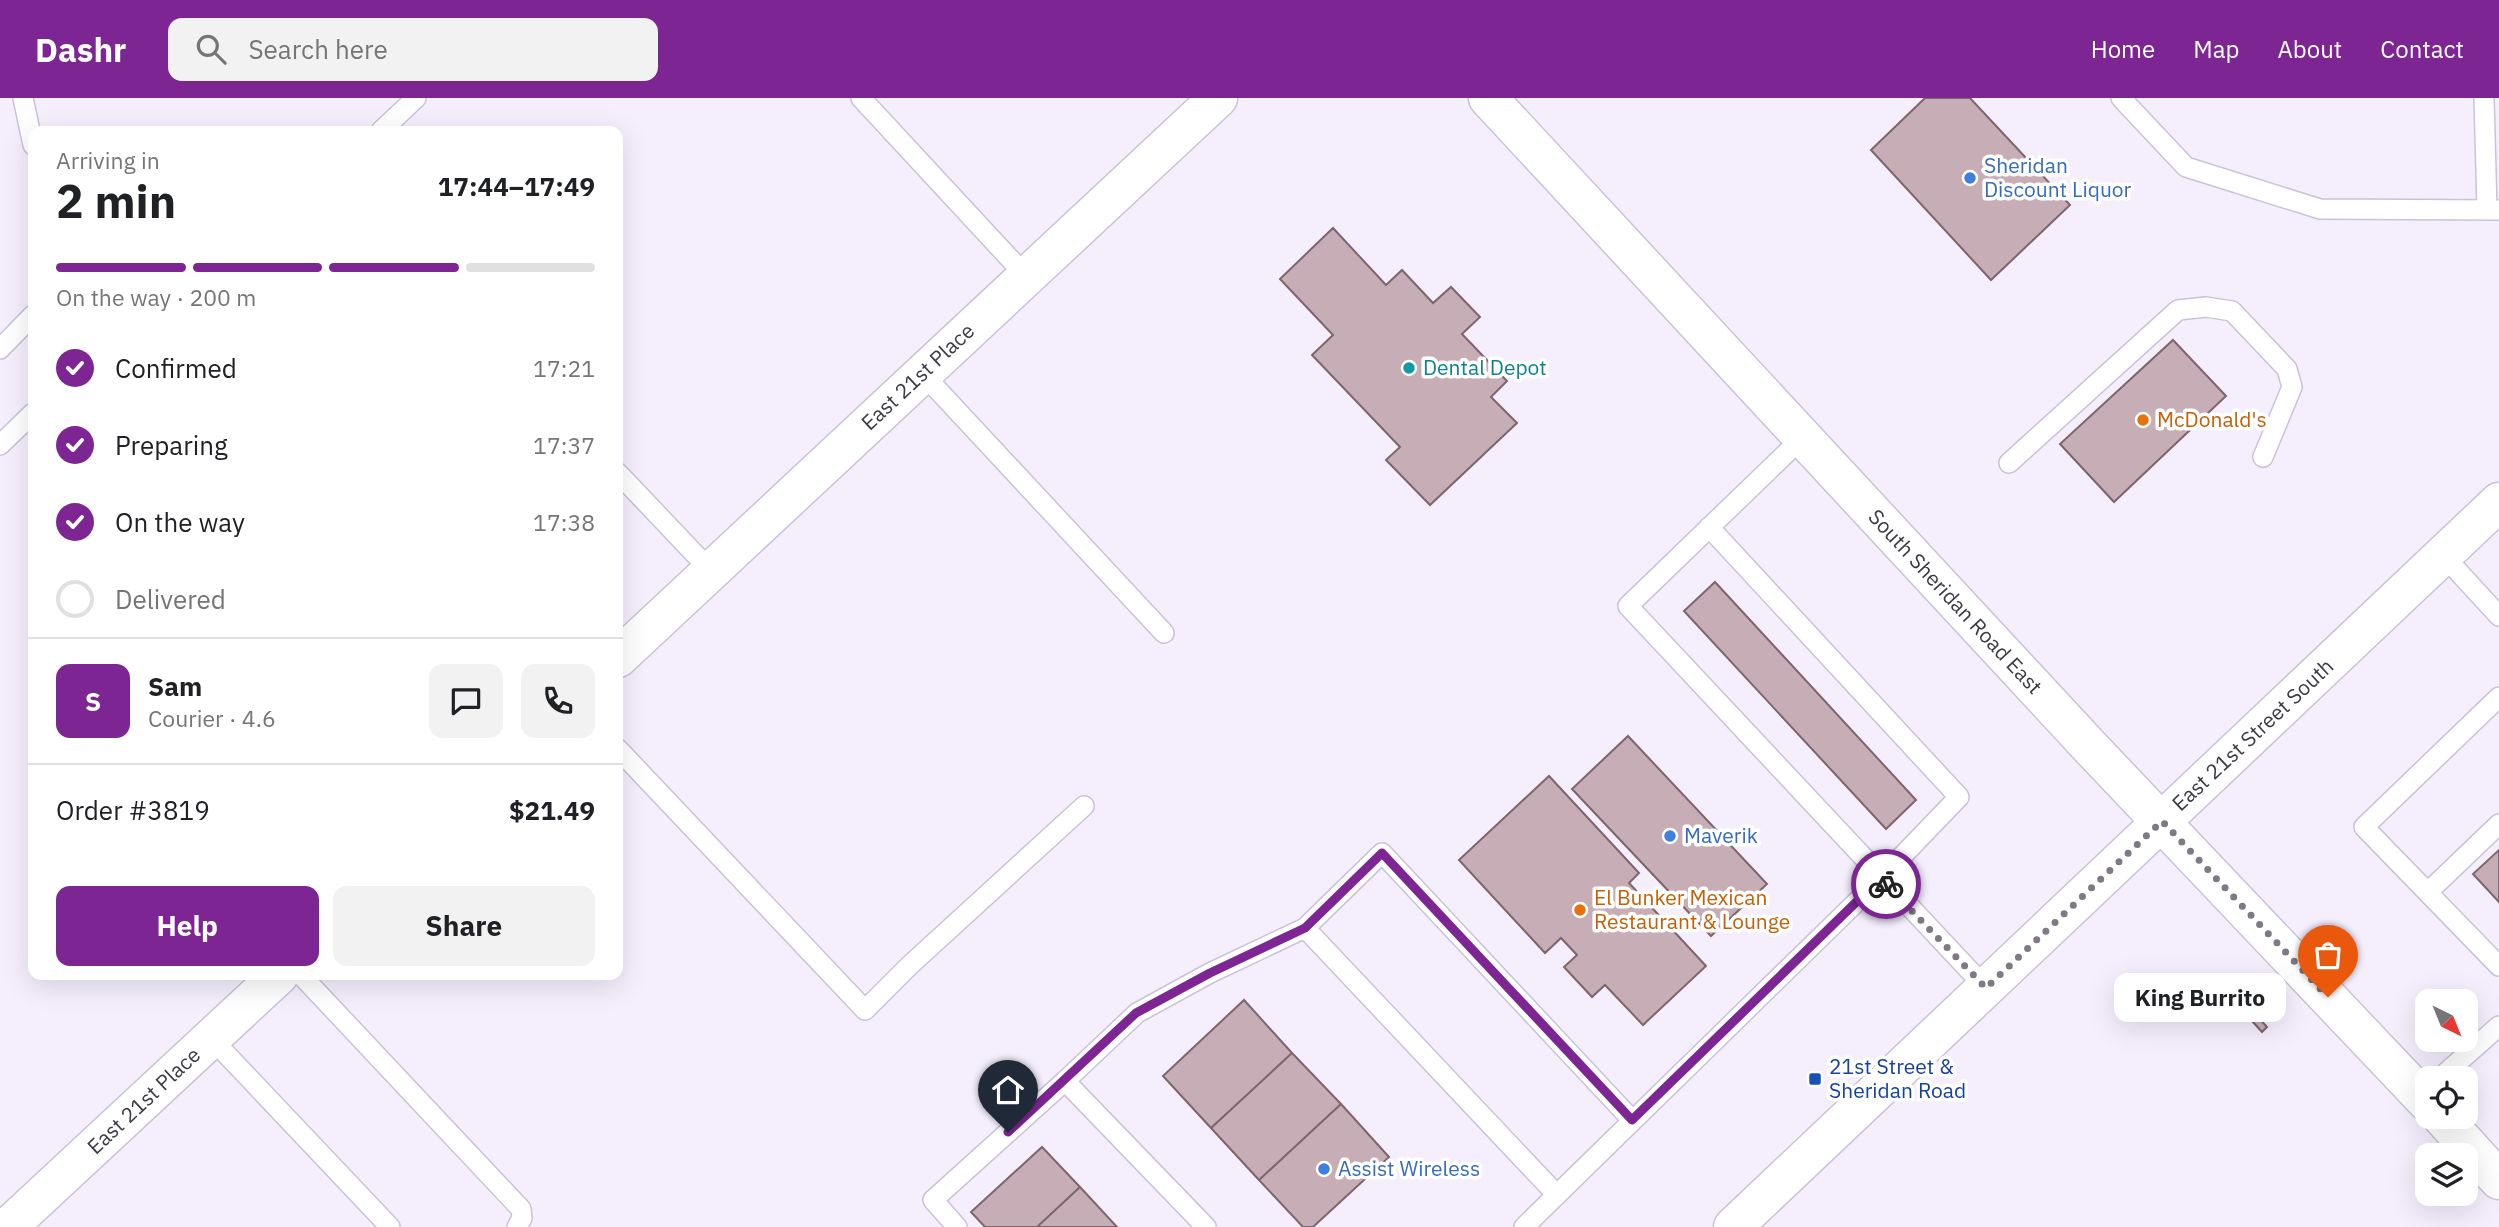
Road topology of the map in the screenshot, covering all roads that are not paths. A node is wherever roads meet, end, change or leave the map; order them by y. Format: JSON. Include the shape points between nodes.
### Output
{"nodes":[{"id":1,"x":23,"y":98,"type":"edge"},
{"id":2,"x":416,"y":98,"type":"edge"},
{"id":3,"x":861,"y":98,"type":"edge"},
{"id":4,"x":1219,"y":98,"type":"edge"},
{"id":5,"x":1488,"y":98,"type":"edge"},
{"id":6,"x":2121,"y":98,"type":"edge"},
{"id":7,"x":2484,"y":98,"type":"edge"},
{"id":8,"x":29,"y":126,"type":"edge"},
{"id":9,"x":386,"y":126,"type":"edge"},
{"id":10,"x":2493,"y":210,"type":"edge"},
{"id":11,"x":1026,"y":276,"type":"junction"},
{"id":12,"x":28,"y":320,"type":"edge"},
{"id":13,"x":0,"y":349,"type":"edge"},
{"id":14,"x":922,"y":373,"type":"junction"},
{"id":15,"x":28,"y":418,"type":"edge"},
{"id":16,"x":1802,"y":437,"type":"junction"},
{"id":17,"x":0,"y":445,"type":"edge"},
{"id":18,"x":2263,"y":457,"type":"dead end"},
{"id":19,"x":2009,"y":463,"type":"dead end"},
{"id":20,"x":623,"y":478,"type":"edge"},
{"id":21,"x":2499,"y":502,"type":"edge"},
{"id":22,"x":1709,"y":527,"type":"junction"},
{"id":23,"x":2443,"y":555,"type":"junction"},
{"id":24,"x":711,"y":571,"type":"junction"},
{"id":25,"x":2499,"y":616,"type":"edge"},
{"id":26,"x":1164,"y":633,"type":"dead end"},
{"id":27,"x":623,"y":653,"type":"edge"},
{"id":28,"x":2499,"y":697,"type":"edge"},
{"id":29,"x":623,"y":754,"type":"edge"},
{"id":30,"x":1084,"y":806,"type":"dead end"},
{"id":31,"x":2162,"y":821,"type":"junction"},
{"id":32,"x":2499,"y":824,"type":"edge"},
{"id":33,"x":1881,"y":878,"type":"junction"},
{"id":34,"x":2428,"y":892,"type":"junction"},
{"id":35,"x":1305,"y":928,"type":"junction"},
{"id":36,"x":2499,"y":966,"type":"edge"},
{"id":37,"x":274,"y":980,"type":"edge"},
{"id":38,"x":306,"y":980,"type":"edge"},
{"id":39,"x":1986,"y":988,"type":"junction"},
{"id":40,"x":2499,"y":1026,"type":"edge"},
{"id":41,"x":211,"y":1038,"type":"junction"},
{"id":42,"x":2460,"y":1066,"type":"edge"},
{"id":43,"x":2415,"y":1080,"type":"edge"},
{"id":44,"x":1065,"y":1081,"type":"junction"},
{"id":45,"x":1632,"y":1120,"type":"junction"},
{"id":46,"x":2458,"y":1129,"type":"edge"},
{"id":47,"x":2499,"y":1180,"type":"edge"},
{"id":48,"x":1557,"y":1195,"type":"junction"},
{"id":49,"x":1546,"y":1220,"type":"edge"},
{"id":50,"x":8,"y":1227,"type":"edge"},
{"id":51,"x":390,"y":1227,"type":"edge"},
{"id":52,"x":517,"y":1227,"type":"edge"},
{"id":53,"x":957,"y":1227,"type":"edge"},
{"id":54,"x":1206,"y":1227,"type":"edge"},
{"id":55,"x":1524,"y":1227,"type":"edge"},
{"id":56,"x":1733,"y":1227,"type":"edge"}],
"edges":[{"from":1,"to":8,"type":"lane"},
{"from":2,"to":9,"type":"lane"},
{"from":3,"to":11,"type":"lane"},
{"from":4,"to":11,"type":"main road","name":"East 21st Place"},
{"from":5,"to":16,"type":"main road","name":"South Sheridan Road East"},
{"from":6,"to":10,"type":"lane","via":[[2186,167],[2320,209]]},
{"from":7,"to":10,"type":"lane"},
{"from":11,"to":14,"type":"main road","name":"East 21st Place"},
{"from":12,"to":13,"type":"lane"},
{"from":14,"to":24,"type":"main road","name":"East 21st Place"},
{"from":14,"to":26,"type":"lane"},
{"from":15,"to":17,"type":"lane"},
{"from":16,"to":22,"type":"lane"},
{"from":16,"to":31,"type":"main road","name":"South Sheridan Road East"},
{"from":18,"to":19,"type":"lane","via":[[2292,387],[2287,369],[2232,311],[2206,307],[2178,310]]},
{"from":20,"to":24,"type":"lane"},
{"from":21,"to":23,"type":"main road","name":"East 21st Street South"},
{"from":22,"to":33,"type":"lane","via":[[1959,797]]},
{"from":22,"to":33,"type":"lane","via":[[1628,606]]},
{"from":23,"to":25,"type":"lane"},
{"from":23,"to":31,"type":"main road","name":"East 21st Street South"},
{"from":24,"to":27,"type":"main road","name":"East 21st Place"},
{"from":28,"to":34,"type":"lane","via":[[2364,827]]},
{"from":29,"to":30,"type":"lane","via":[[865,1010]]},
{"from":31,"to":39,"type":"main road","name":"East 21st Street South"},
{"from":31,"to":43,"type":"main road","name":"South Sheridan Road East"},
{"from":32,"to":34,"type":"lane"},
{"from":33,"to":39,"type":"lane"},
{"from":33,"to":45,"type":"lane"},
{"from":34,"to":36,"type":"lane"},
{"from":35,"to":44,"type":"lane","via":[[1136,1013]]},
{"from":35,"to":45,"type":"lane","via":[[1382,853]]},
{"from":35,"to":48,"type":"lane"},
{"from":37,"to":41,"type":"main road","name":"East 21st Place"},
{"from":38,"to":52,"type":"lane","via":[[521,1209]]},
{"from":39,"to":56,"type":"main road","name":"East 21st Street South"},
{"from":40,"to":42,"type":"lane"},
{"from":41,"to":50,"type":"main road","name":"East 21st Place"},
{"from":41,"to":51,"type":"lane"},
{"from":44,"to":53,"type":"lane","via":[[933,1200]]},
{"from":44,"to":54,"type":"lane"},
{"from":45,"to":48,"type":"lane"},
{"from":46,"to":47,"type":"main road","name":"South Sheridan Road East"},
{"from":48,"to":49,"type":"lane"},
{"from":49,"to":55,"type":"lane"}]}
